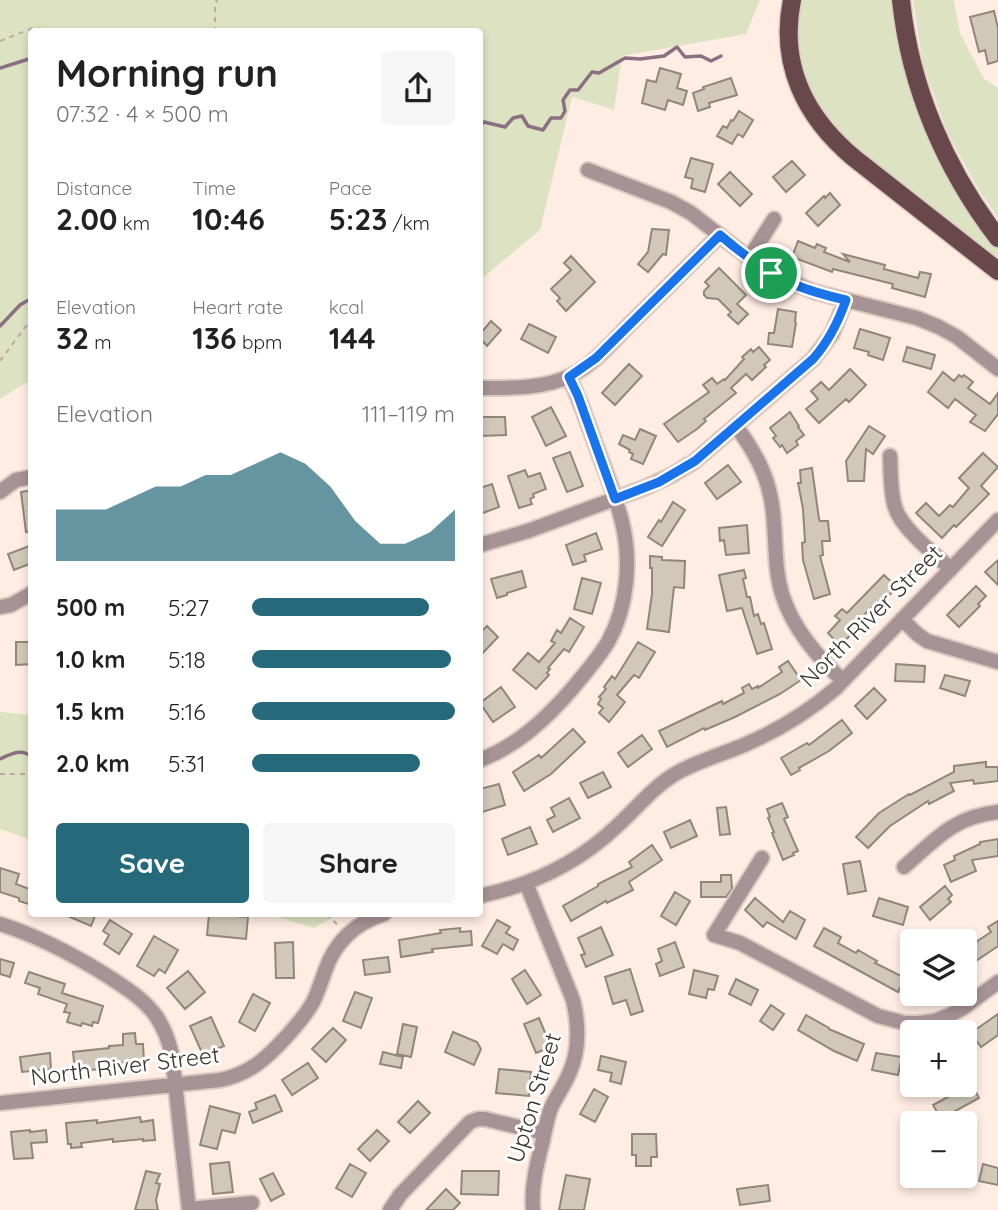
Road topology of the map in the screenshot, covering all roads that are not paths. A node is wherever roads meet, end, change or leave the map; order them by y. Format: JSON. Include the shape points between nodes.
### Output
{"nodes":[{"id":1,"x":792,"y":0,"type":"edge"},
{"id":2,"x":901,"y":0,"type":"edge"},
{"id":3,"x":588,"y":170,"type":"dead end"},
{"id":4,"x":774,"y":219,"type":"dead end"},
{"id":5,"x":720,"y":235,"type":"junction"},
{"id":6,"x":998,"y":238,"type":"edge"},
{"id":7,"x":749,"y":258,"type":"junction"},
{"id":8,"x":998,"y":271,"type":"edge"},
{"id":9,"x":846,"y":300,"type":"junction"},
{"id":10,"x":998,"y":369,"type":"edge"},
{"id":11,"x":569,"y":377,"type":"junction"},
{"id":12,"x":483,"y":388,"type":"edge"},
{"id":13,"x":736,"y":426,"type":"junction"},
{"id":14,"x":890,"y":456,"type":"dead end"},
{"id":15,"x":28,"y":478,"type":"edge"},
{"id":16,"x":0,"y":492,"type":"edge"},
{"id":17,"x":615,"y":499,"type":"junction"},
{"id":18,"x":998,"y":520,"type":"edge"},
{"id":19,"x":483,"y":544,"type":"edge"},
{"id":20,"x":951,"y":569,"type":"junction"},
{"id":21,"x":28,"y":595,"type":"edge"},
{"id":22,"x":0,"y":607,"type":"edge"},
{"id":23,"x":902,"y":620,"type":"junction"},
{"id":24,"x":998,"y":662,"type":"edge"},
{"id":25,"x":843,"y":681,"type":"junction"},
{"id":26,"x":483,"y":759,"type":"edge"},
{"id":27,"x":998,"y":812,"type":"edge"},
{"id":28,"x":762,"y":858,"type":"dead end"},
{"id":29,"x":904,"y":867,"type":"dead end"},
{"id":30,"x":526,"y":883,"type":"junction"},
{"id":31,"x":483,"y":895,"type":"edge"},
{"id":32,"x":376,"y":917,"type":"edge"},
{"id":33,"x":0,"y":923,"type":"edge"},
{"id":34,"x":998,"y":982,"type":"edge"},
{"id":35,"x":175,"y":1084,"type":"junction"},
{"id":36,"x":0,"y":1103,"type":"edge"},
{"id":37,"x":544,"y":1133,"type":"junction"},
{"id":38,"x":252,"y":1203,"type":"dead end"},
{"id":39,"x":189,"y":1210,"type":"edge"},
{"id":40,"x":390,"y":1210,"type":"edge"},
{"id":41,"x":533,"y":1210,"type":"edge"}],
"edges":[{"from":1,"to":8,"type":"main road","via":[[788,35],[794,72],[804,100],[822,127],[854,158]]},
{"from":2,"to":6,"type":"main road","via":[[910,56],[928,114],[959,181]]},
{"from":3,"to":5,"type":"street","via":[[682,207]]},
{"from":4,"to":7,"type":"street"},
{"from":5,"to":7,"type":"street"},
{"from":5,"to":11,"type":"street","via":[[596,358]]},
{"from":7,"to":9,"type":"street","via":[[793,284]]},
{"from":9,"to":10,"type":"street","via":[[939,327]]},
{"from":9,"to":13,"type":"street","via":[[820,350]]},
{"from":11,"to":12,"type":"street","via":[[530,386]]},
{"from":11,"to":17,"type":"street"},
{"from":13,"to":17,"type":"street","via":[[684,468]]},
{"from":13,"to":25,"type":"street","via":[[758,458],[769,486],[777,572],[787,608],[805,640]]},
{"from":14,"to":20,"type":"street","via":[[898,516]]},
{"from":15,"to":16,"type":"street"},
{"from":17,"to":19,"type":"street"},
{"from":17,"to":26,"type":"street","via":[[627,557],[617,624],[561,702],[509,746]]},
{"from":18,"to":20,"type":"street","name":"North River Street"},
{"from":20,"to":23,"type":"street","name":"North River Street"},
{"from":21,"to":22,"type":"street"},
{"from":23,"to":24,"type":"street","via":[[927,641]]},
{"from":23,"to":25,"type":"street","name":"North River Street"},
{"from":25,"to":30,"type":"street","name":"North River Street","via":[[780,727],[677,773],[588,851]]},
{"from":27,"to":29,"type":"street","via":[[965,819],[944,831]]},
{"from":28,"to":34,"type":"street","via":[[714,935],[740,943],[878,1016],[905,1023],[950,1016]]},
{"from":30,"to":31,"type":"street","name":"North River Street"},
{"from":30,"to":37,"type":"street","name":"Upton Street","via":[[578,1023],[574,1062]]},
{"from":32,"to":35,"type":"street","name":"North River Street","via":[[347,934],[331,956],[309,1010],[261,1062],[235,1076]]},
{"from":33,"to":35,"type":"street","via":[[55,946],[144,1002],[167,1037]]},
{"from":35,"to":36,"type":"street","name":"North River Street"},
{"from":35,"to":39,"type":"street"},
{"from":37,"to":40,"type":"street","via":[[485,1119],[470,1122]]},
{"from":37,"to":41,"type":"street","name":"Upton Street","via":[[533,1180]]},
{"from":38,"to":39,"type":"street"}]}
